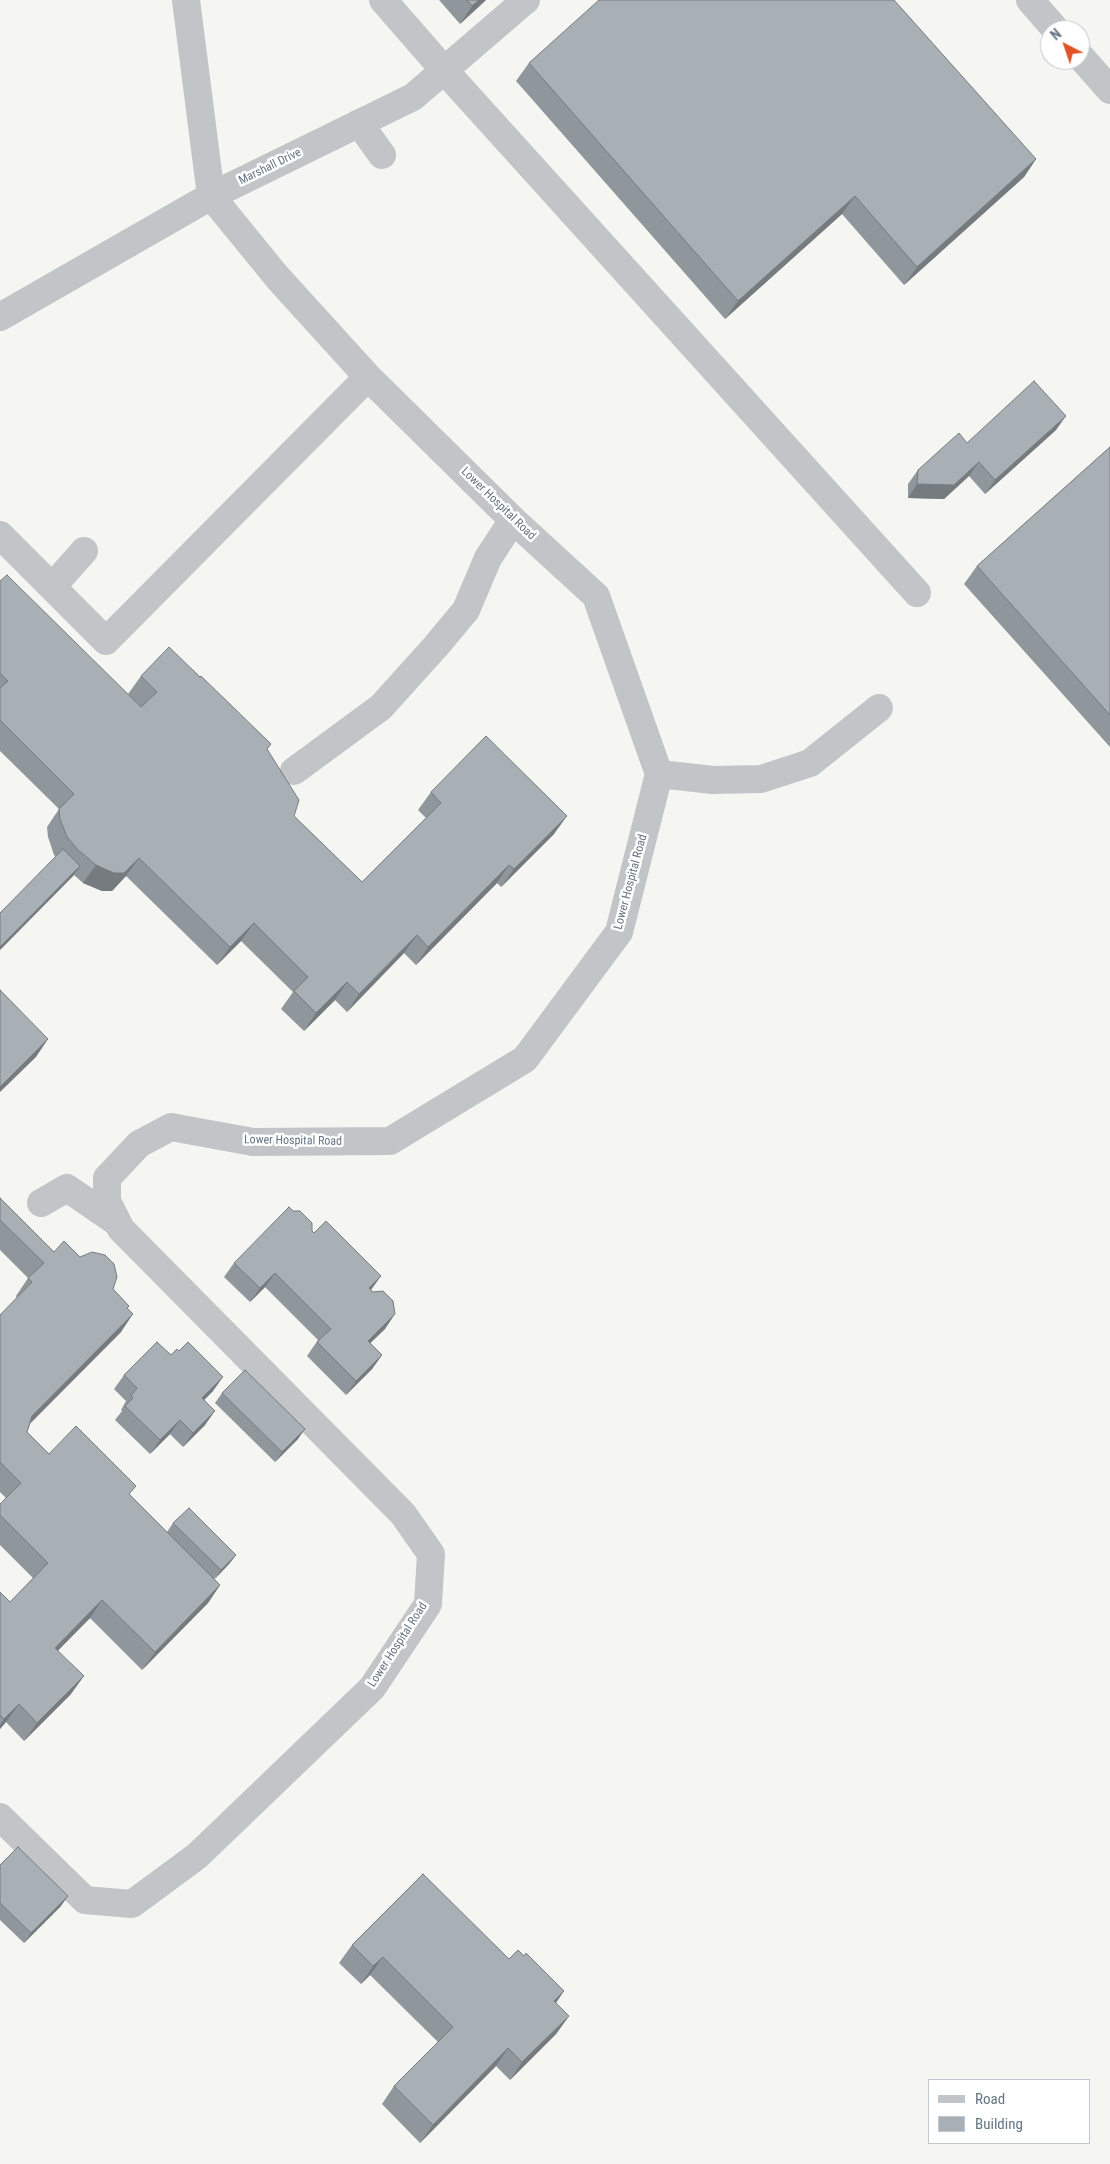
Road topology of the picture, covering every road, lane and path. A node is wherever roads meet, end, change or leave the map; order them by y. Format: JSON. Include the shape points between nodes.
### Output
{"nodes":[{"id":1,"x":186,"y":0,"type":"edge"},
{"id":2,"x":383,"y":0,"type":"edge"},
{"id":3,"x":526,"y":0,"type":"edge"},
{"id":4,"x":1030,"y":0,"type":"edge"},
{"id":5,"x":1047,"y":20,"type":"edge"},
{"id":6,"x":1090,"y":67,"type":"edge"},
{"id":7,"x":444,"y":70,"type":"junction"},
{"id":8,"x":1110,"y":90,"type":"edge"},
{"id":9,"x":359,"y":123,"type":"junction"},
{"id":10,"x":382,"y":155,"type":"dead end"},
{"id":11,"x":211,"y":196,"type":"junction"},
{"id":12,"x":0,"y":317,"type":"edge"},
{"id":13,"x":368,"y":376,"type":"junction"},
{"id":14,"x":513,"y":520,"type":"junction"},
{"id":15,"x":0,"y":535,"type":"edge"},
{"id":16,"x":84,"y":551,"type":"dead end"},
{"id":17,"x":52,"y":587,"type":"junction"},
{"id":18,"x":918,"y":592,"type":"dead end"},
{"id":19,"x":879,"y":708,"type":"dead end"},
{"id":20,"x":294,"y":771,"type":"dead end"},
{"id":21,"x":660,"y":774,"type":"junction"},
{"id":22,"x":41,"y":1203,"type":"dead end"},
{"id":23,"x":118,"y":1223,"type":"junction"},
{"id":24,"x":0,"y":1817,"type":"edge"}],
"edges":[{"from":1,"to":11,"type":"street"},
{"from":2,"to":7,"type":"street"},
{"from":3,"to":7,"type":"street","name":"Marshall Drive"},
{"from":4,"to":5,"type":"street"},
{"from":6,"to":8,"type":"street"},
{"from":7,"to":9,"type":"street","name":"Marshall Drive","via":[[412,97]]},
{"from":7,"to":18,"type":"street"},
{"from":9,"to":10,"type":"street"},
{"from":9,"to":11,"type":"street","name":"Marshall Drive"},
{"from":11,"to":12,"type":"street","name":"Marshall Drive"},
{"from":11,"to":13,"type":"street","name":"Lower Hospital Road","via":[[278,278]]},
{"from":13,"to":14,"type":"street","name":"Lower Hospital Road"},
{"from":13,"to":17,"type":"street","via":[[106,641]]},
{"from":14,"to":20,"type":"street","via":[[488,558],[466,610],[436,646],[381,707]]},
{"from":14,"to":21,"type":"street","name":"Lower Hospital Road","via":[[596,596]]},
{"from":15,"to":17,"type":"street"},
{"from":16,"to":17,"type":"street"},
{"from":19,"to":21,"type":"street","via":[[810,764],[761,779],[713,780]]},
{"from":21,"to":23,"type":"street","name":"Lower Hospital Road","via":[[619,932],[525,1059],[390,1142],[252,1142],[171,1127],[149,1133],[107,1178],[107,1201]]},
{"from":22,"to":23,"type":"street","via":[[67,1188]]},
{"from":23,"to":24,"type":"street","name":"Lower Hospital Road","via":[[403,1514],[431,1554],[428,1604],[372,1688],[197,1856],[132,1904],[85,1900]]}]}
